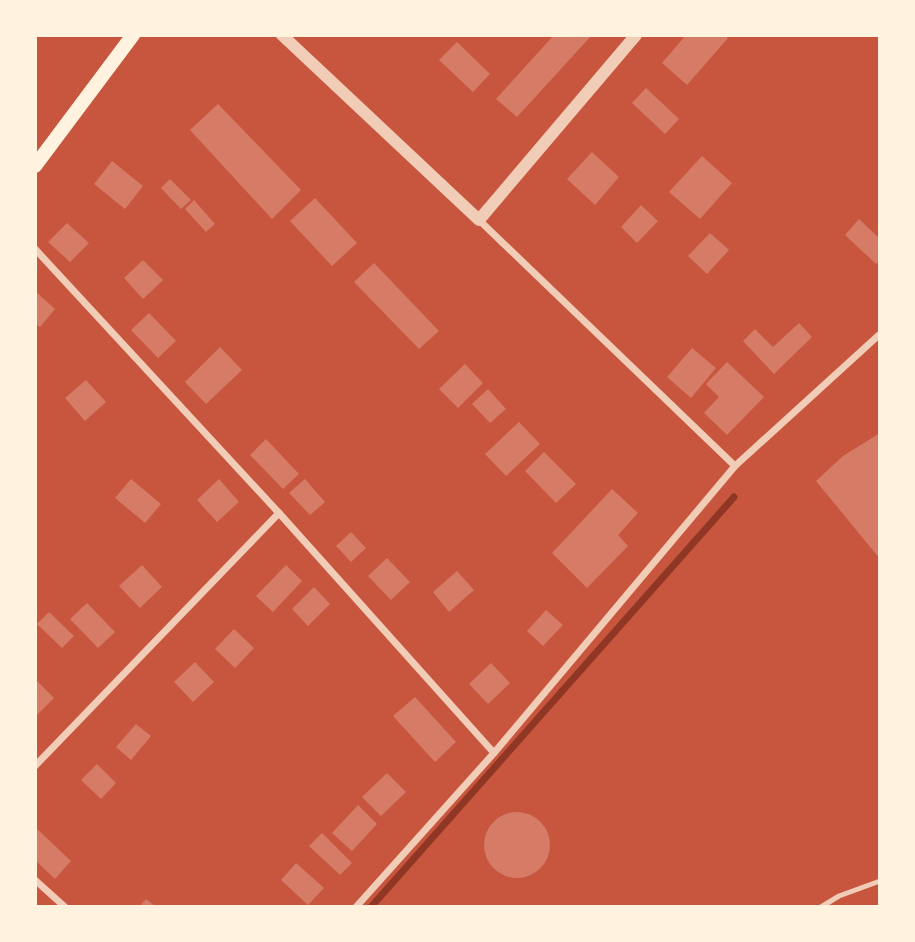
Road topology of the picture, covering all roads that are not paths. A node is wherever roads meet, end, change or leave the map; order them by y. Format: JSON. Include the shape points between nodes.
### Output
{"nodes":[{"id":1,"x":134,"y":35,"type":"edge"},
{"id":2,"x":282,"y":35,"type":"edge"},
{"id":3,"x":636,"y":35,"type":"edge"},
{"id":4,"x":35,"y":166,"type":"edge"},
{"id":5,"x":479,"y":220,"type":"junction"},
{"id":6,"x":35,"y":249,"type":"edge"},
{"id":7,"x":880,"y":334,"type":"edge"},
{"id":8,"x":735,"y":466,"type":"junction"},
{"id":9,"x":279,"y":513,"type":"junction"},
{"id":10,"x":494,"y":753,"type":"junction"},
{"id":11,"x":35,"y":766,"type":"edge"},
{"id":12,"x":35,"y":880,"type":"edge"},
{"id":13,"x":880,"y":881,"type":"edge"},
{"id":14,"x":65,"y":907,"type":"edge"},
{"id":15,"x":356,"y":907,"type":"edge"},
{"id":16,"x":821,"y":907,"type":"edge"}],
"edges":[{"from":1,"to":4,"type":"main road"},
{"from":2,"to":5,"type":"street"},
{"from":3,"to":5,"type":"street"},
{"from":5,"to":8,"type":"street"},
{"from":6,"to":9,"type":"street"},
{"from":7,"to":8,"type":"street"},
{"from":8,"to":10,"type":"street"},
{"from":9,"to":10,"type":"street"},
{"from":9,"to":11,"type":"street"},
{"from":10,"to":15,"type":"street"},
{"from":12,"to":14,"type":"street"},
{"from":13,"to":16,"type":"lane"}]}
